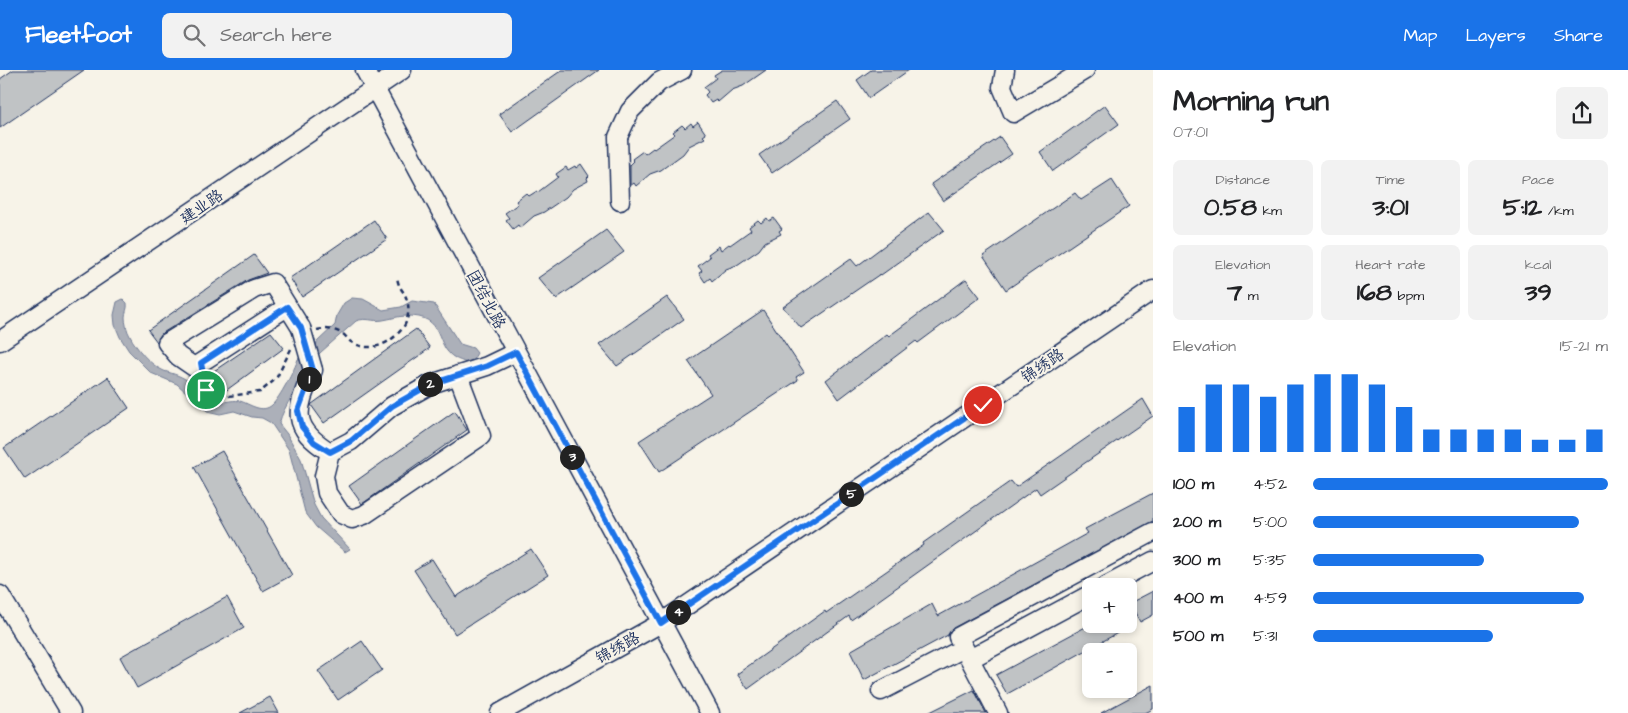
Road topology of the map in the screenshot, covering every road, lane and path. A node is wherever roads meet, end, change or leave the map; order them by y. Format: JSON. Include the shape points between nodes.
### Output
{"nodes":[{"id":1,"x":365,"y":70,"type":"edge"},
{"id":2,"x":402,"y":70,"type":"edge"},
{"id":3,"x":682,"y":70,"type":"edge"},
{"id":4,"x":1005,"y":70,"type":"edge"},
{"id":5,"x":1085,"y":70,"type":"edge"},
{"id":6,"x":375,"y":88,"type":"junction"},
{"id":7,"x":620,"y":200,"type":"dead end"},
{"id":8,"x":397,"y":276,"type":"dead end"},
{"id":9,"x":1153,"y":290,"type":"edge"},
{"id":10,"x":287,"y":307,"type":"junction"},
{"id":11,"x":306,"y":330,"type":"junction"},
{"id":12,"x":0,"y":341,"type":"edge"},
{"id":13,"x":293,"y":346,"type":"dead end"},
{"id":14,"x":516,"y":352,"type":"junction"},
{"id":15,"x":201,"y":363,"type":"junction"},
{"id":16,"x":458,"y":375,"type":"junction"},
{"id":17,"x":330,"y":452,"type":"junction"},
{"id":18,"x":1153,"y":532,"type":"edge"},
{"id":19,"x":1153,"y":561,"type":"edge"},
{"id":20,"x":1121,"y":578,"type":"edge"},
{"id":21,"x":0,"y":595,"type":"edge"},
{"id":22,"x":1082,"y":598,"type":"edge"},
{"id":23,"x":661,"y":623,"type":"junction"},
{"id":24,"x":967,"y":654,"type":"junction"},
{"id":25,"x":881,"y":692,"type":"dead end"},
{"id":26,"x":71,"y":713,"type":"edge"},
{"id":27,"x":500,"y":713,"type":"edge"},
{"id":28,"x":710,"y":713,"type":"edge"},
{"id":29,"x":998,"y":713,"type":"edge"}],
"edges":[{"from":1,"to":6,"type":"street","name":"团结北路"},
{"from":2,"to":6,"type":"street","name":"建业路"},
{"from":3,"to":7,"type":"street","via":[[659,82],[630,111],[618,137]]},
{"from":4,"to":5,"type":"street","via":[[1002,87],[1013,114]]},
{"from":6,"to":12,"type":"street","name":"建业路"},
{"from":6,"to":14,"type":"street","name":"团结北路"},
{"from":8,"to":11,"type":"path","via":[[398,285],[407,300],[408,318],[397,335],[382,346],[369,348],[351,342],[344,334],[328,328]]},
{"from":9,"to":23,"type":"street","name":"锦绣路"},
{"from":10,"to":11,"type":"street"},
{"from":10,"to":15,"type":"street"},
{"from":10,"to":15,"type":"street","via":[[274,283],[254,289],[167,343],[194,368]]},
{"from":11,"to":17,"type":"street","bridge":true,"via":[[313,370],[298,411],[302,427],[314,442]]},
{"from":13,"to":15,"type":"path","via":[[276,379],[260,392],[212,396],[206,390]]},
{"from":14,"to":16,"type":"street"},
{"from":14,"to":23,"type":"street","name":"团结北路"},
{"from":16,"to":17,"type":"street","via":[[431,384],[392,406],[351,441]]},
{"from":16,"to":17,"type":"street","via":[[481,436],[364,515],[352,519],[341,514],[332,503],[324,476]]},
{"from":18,"to":24,"type":"street","via":[[958,637]]},
{"from":19,"to":20,"type":"street"},
{"from":21,"to":26,"type":"street"},
{"from":22,"to":24,"type":"street"},
{"from":23,"to":27,"type":"street","name":"锦绣路"},
{"from":23,"to":28,"type":"street","name":"团结北路"},
{"from":24,"to":25,"type":"street"},
{"from":24,"to":29,"type":"street"}]}
